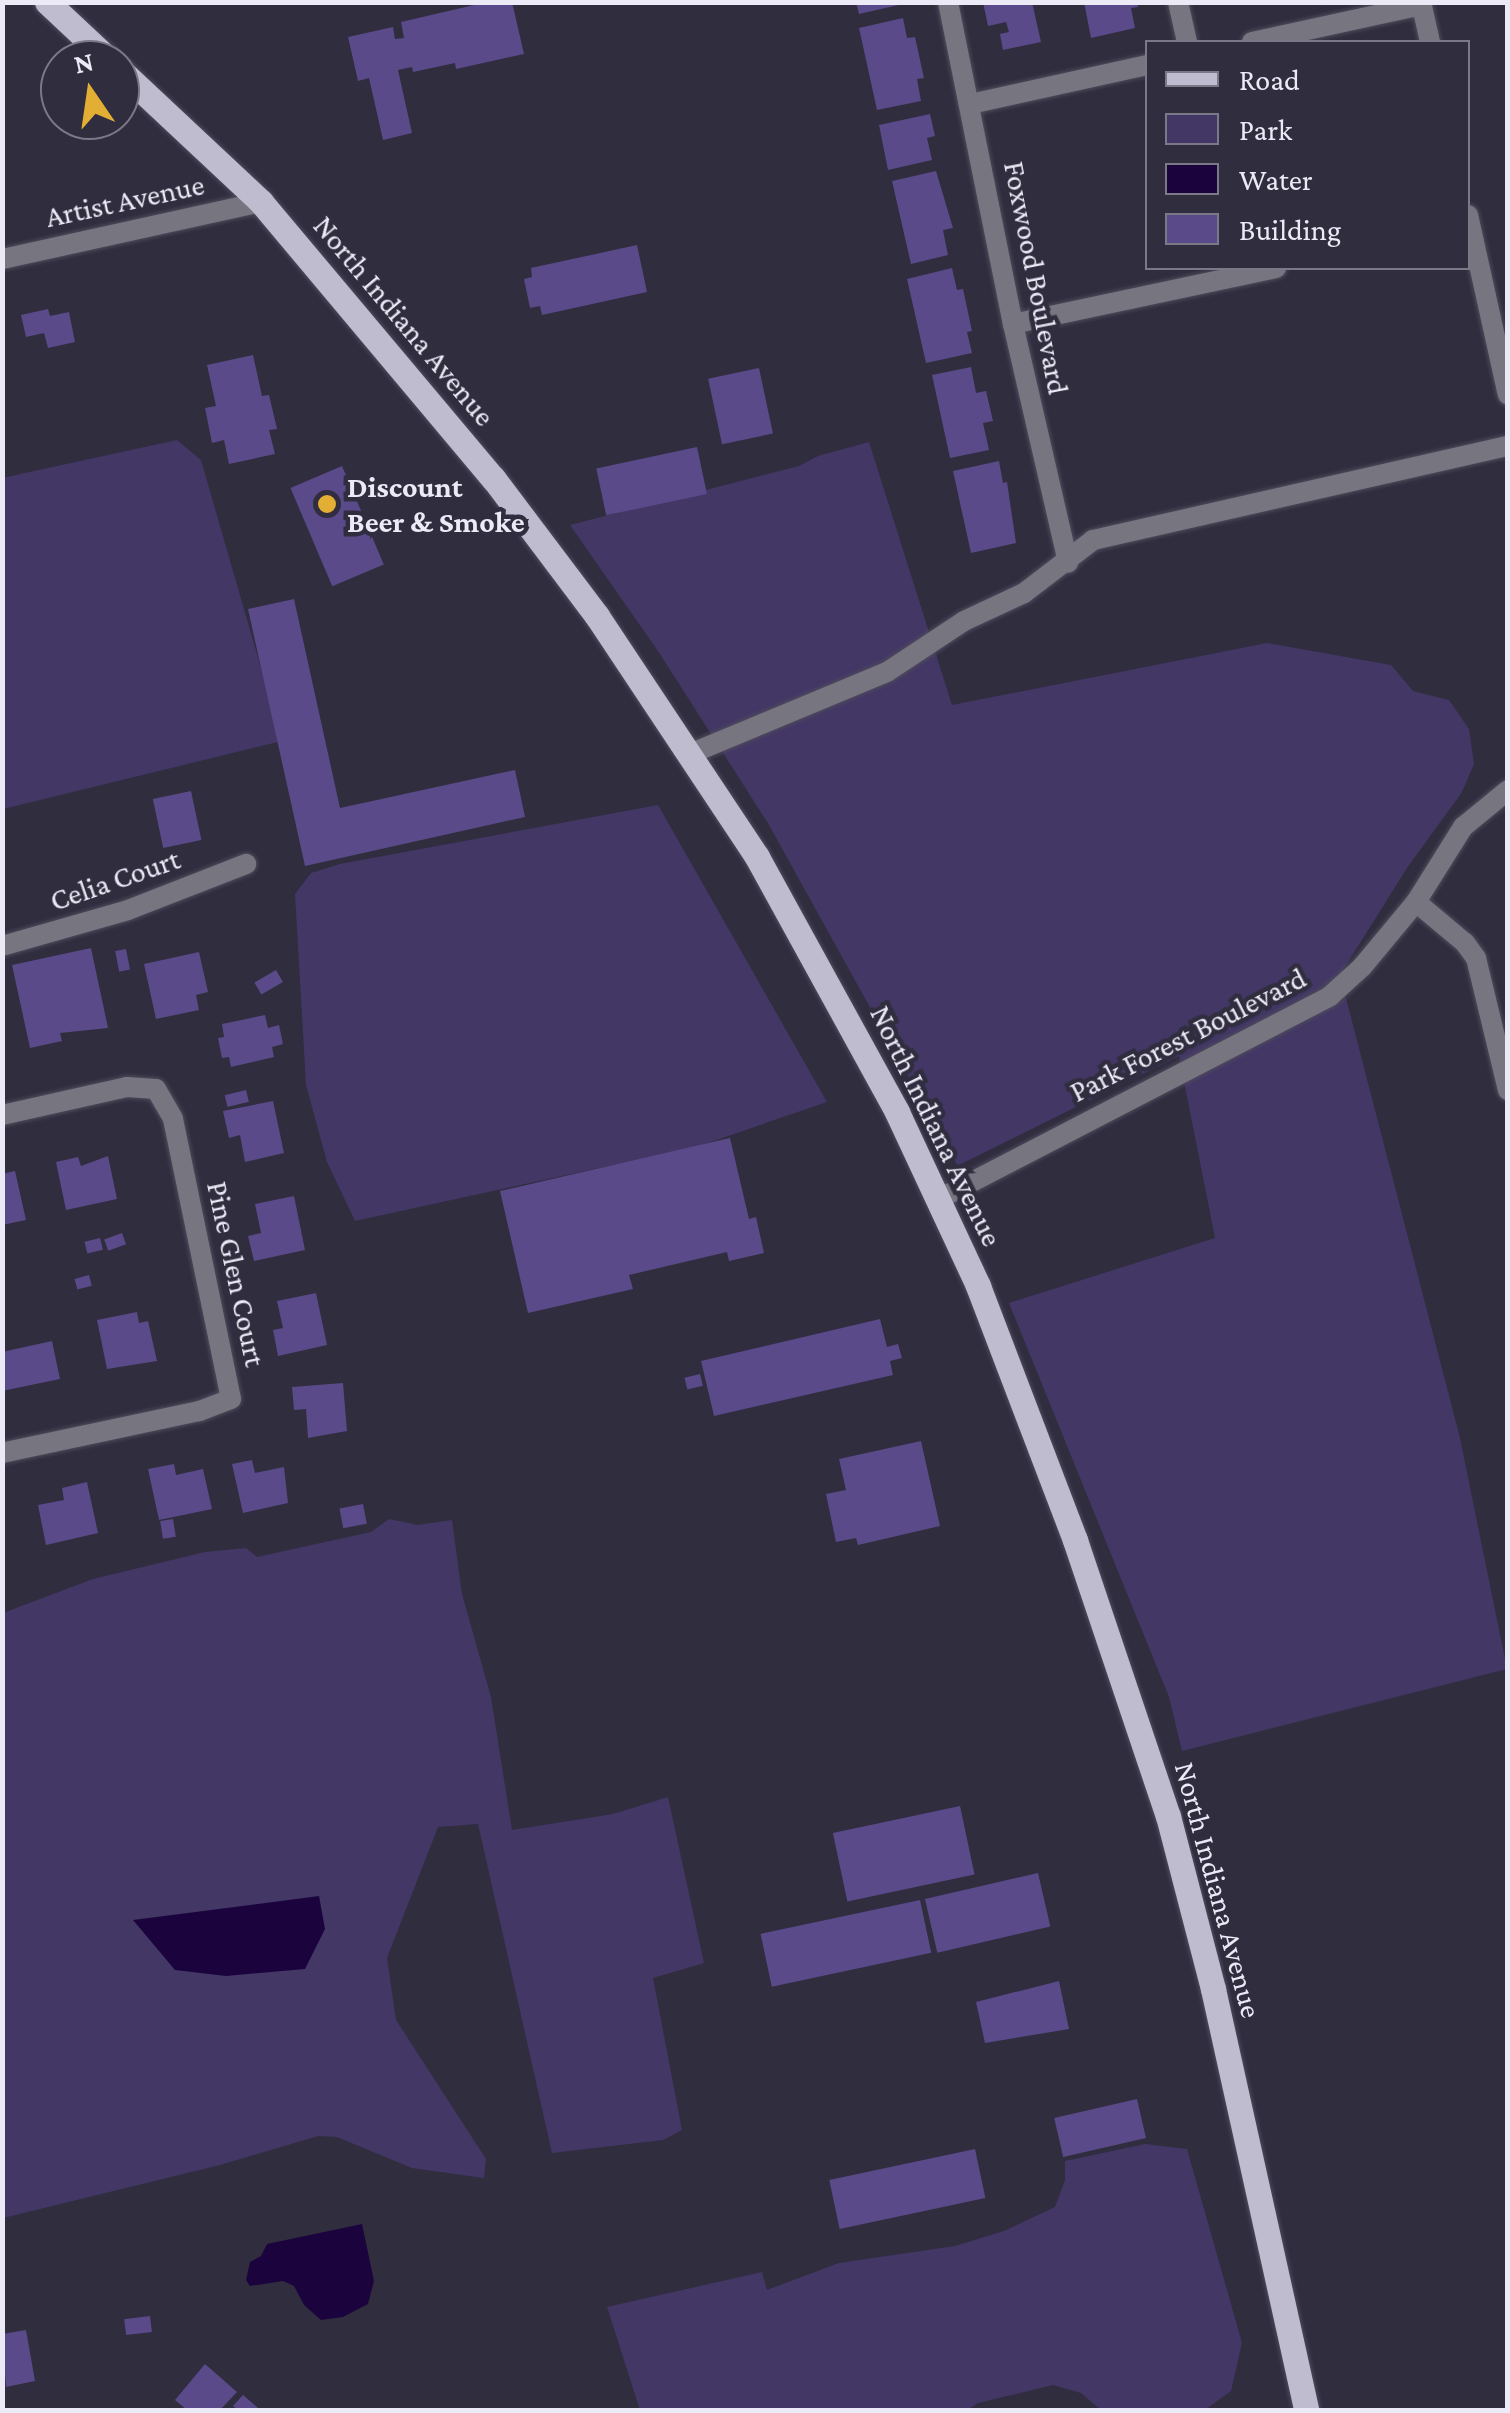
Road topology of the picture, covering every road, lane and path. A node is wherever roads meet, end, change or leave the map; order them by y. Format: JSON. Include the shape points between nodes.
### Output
{"nodes":[{"id":1,"x":47,"y":2,"type":"edge"},
{"id":2,"x":948,"y":2,"type":"edge"},
{"id":3,"x":1178,"y":2,"type":"edge"},
{"id":4,"x":1422,"y":4,"type":"edge"},
{"id":5,"x":88,"y":40,"type":"edge"},
{"id":6,"x":1187,"y":40,"type":"edge"},
{"id":7,"x":1261,"y":40,"type":"edge"},
{"id":8,"x":1430,"y":40,"type":"edge"},
{"id":9,"x":1145,"y":66,"type":"edge"},
{"id":10,"x":140,"y":89,"type":"edge"},
{"id":11,"x":970,"y":104,"type":"junction"},
{"id":12,"x":261,"y":202,"type":"junction"},
{"id":13,"x":1470,"y":230,"type":"edge"},
{"id":14,"x":2,"y":259,"type":"edge"},
{"id":15,"x":1267,"y":270,"type":"edge"},
{"id":16,"x":1013,"y":324,"type":"junction"},
{"id":17,"x":1508,"y":396,"type":"edge"},
{"id":18,"x":1508,"y":446,"type":"edge"},
{"id":19,"x":1068,"y":564,"type":"junction"},
{"id":20,"x":690,"y":754,"type":"junction"},
{"id":21,"x":1508,"y":790,"type":"edge"},
{"id":22,"x":246,"y":864,"type":"dead end"},
{"id":23,"x":1416,"y":902,"type":"junction"},
{"id":24,"x":2,"y":946,"type":"edge"},
{"id":25,"x":1508,"y":1090,"type":"edge"},
{"id":26,"x":2,"y":1115,"type":"edge"},
{"id":27,"x":937,"y":1200,"type":"junction"},
{"id":28,"x":2,"y":1454,"type":"edge"},
{"id":29,"x":1306,"y":2410,"type":"edge"}],
"edges":[{"from":1,"to":5,"type":"main road"},
{"from":2,"to":11,"type":"street","name":"Foxwood Boulevard"},
{"from":3,"to":6,"type":"street"},
{"from":4,"to":7,"type":"street"},
{"from":4,"to":8,"type":"street"},
{"from":9,"to":11,"type":"street"},
{"from":10,"to":12,"type":"main road","name":"North Indiana Avenue"},
{"from":11,"to":16,"type":"street","name":"Foxwood Boulevard"},
{"from":12,"to":14,"type":"street","name":"Artist Avenue"},
{"from":12,"to":20,"type":"main road","name":"North Indiana Avenue","via":[[490,476]]},
{"from":13,"to":17,"type":"street"},
{"from":15,"to":16,"type":"street"},
{"from":16,"to":19,"type":"street","name":"Foxwood Boulevard"},
{"from":18,"to":19,"type":"street","via":[[1144,526],[1093,540]]},
{"from":19,"to":20,"type":"street","via":[[887,672]]},
{"from":20,"to":27,"type":"main road","name":"North Indiana Avenue","via":[[825,976]]},
{"from":21,"to":23,"type":"street","name":"Park Forest Boulevard","via":[[1456,835]]},
{"from":22,"to":24,"type":"street","name":"Celia Court","via":[[128,910]]},
{"from":23,"to":25,"type":"street","via":[[1476,958]]},
{"from":23,"to":27,"type":"street","name":"Park Forest Boulevard","via":[[1330,996]]},
{"from":26,"to":28,"type":"street","name":"Pine Glen Court","via":[[127,1087],[156,1088],[173,1119],[231,1398]]},
{"from":27,"to":29,"type":"main road","name":"North Indiana Avenue","via":[[978,1286],[1075,1540],[1168,1816]]}]}
